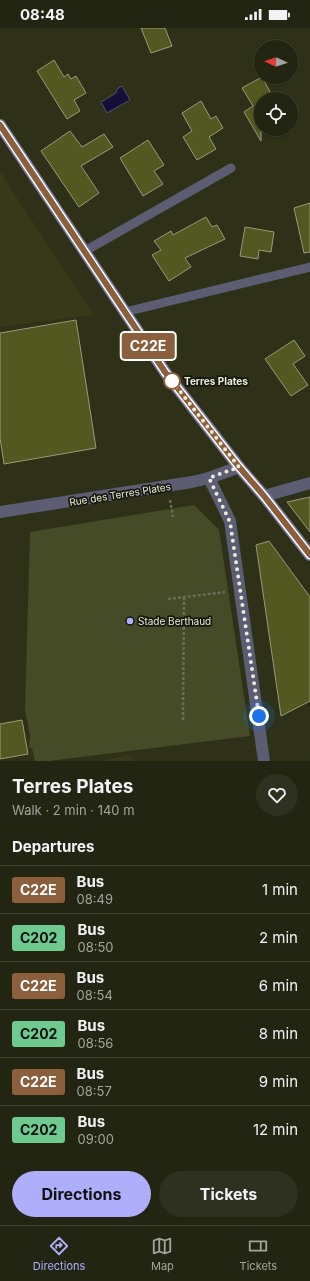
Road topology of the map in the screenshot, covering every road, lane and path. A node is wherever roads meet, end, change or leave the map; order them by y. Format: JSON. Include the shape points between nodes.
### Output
{"nodes":[{"id":1,"x":0,"y":125,"type":"edge"},
{"id":2,"x":231,"y":168,"type":"dead end"},
{"id":3,"x":85,"y":252,"type":"junction"},
{"id":4,"x":310,"y":268,"type":"edge"},
{"id":5,"x":125,"y":312,"type":"junction"},
{"id":6,"x":239,"y":467,"type":"junction"},
{"id":7,"x":209,"y":478,"type":"junction"},
{"id":8,"x":310,"y":482,"type":"edge"},
{"id":9,"x":264,"y":496,"type":"junction"},
{"id":10,"x":0,"y":512,"type":"edge"},
{"id":11,"x":310,"y":555,"type":"edge"},
{"id":12,"x":239,"y":591,"type":"junction"},
{"id":13,"x":184,"y":597,"type":"junction"},
{"id":14,"x":168,"y":599,"type":"dead end"},
{"id":15,"x":183,"y":720,"type":"dead end"},
{"id":16,"x":264,"y":761,"type":"edge"}],
"edges":[{"from":1,"to":3,"type":"main road"},
{"from":2,"to":3,"type":"lane"},
{"from":3,"to":5,"type":"main road"},
{"from":4,"to":5,"type":"lane"},
{"from":5,"to":6,"type":"main road","via":[[165,372]]},
{"from":6,"to":7,"type":"street","name":"Rue des Terres Plates"},
{"from":6,"to":9,"type":"main road"},
{"from":7,"to":10,"type":"street","name":"Rue des Terres Plates"},
{"from":7,"to":12,"type":"street","via":[[230,522]]},
{"from":8,"to":9,"type":"street"},
{"from":9,"to":11,"type":"main road"},
{"from":12,"to":13,"type":"path"},
{"from":12,"to":16,"type":"street"},
{"from":13,"to":14,"type":"path"},
{"from":13,"to":15,"type":"path"}]}
